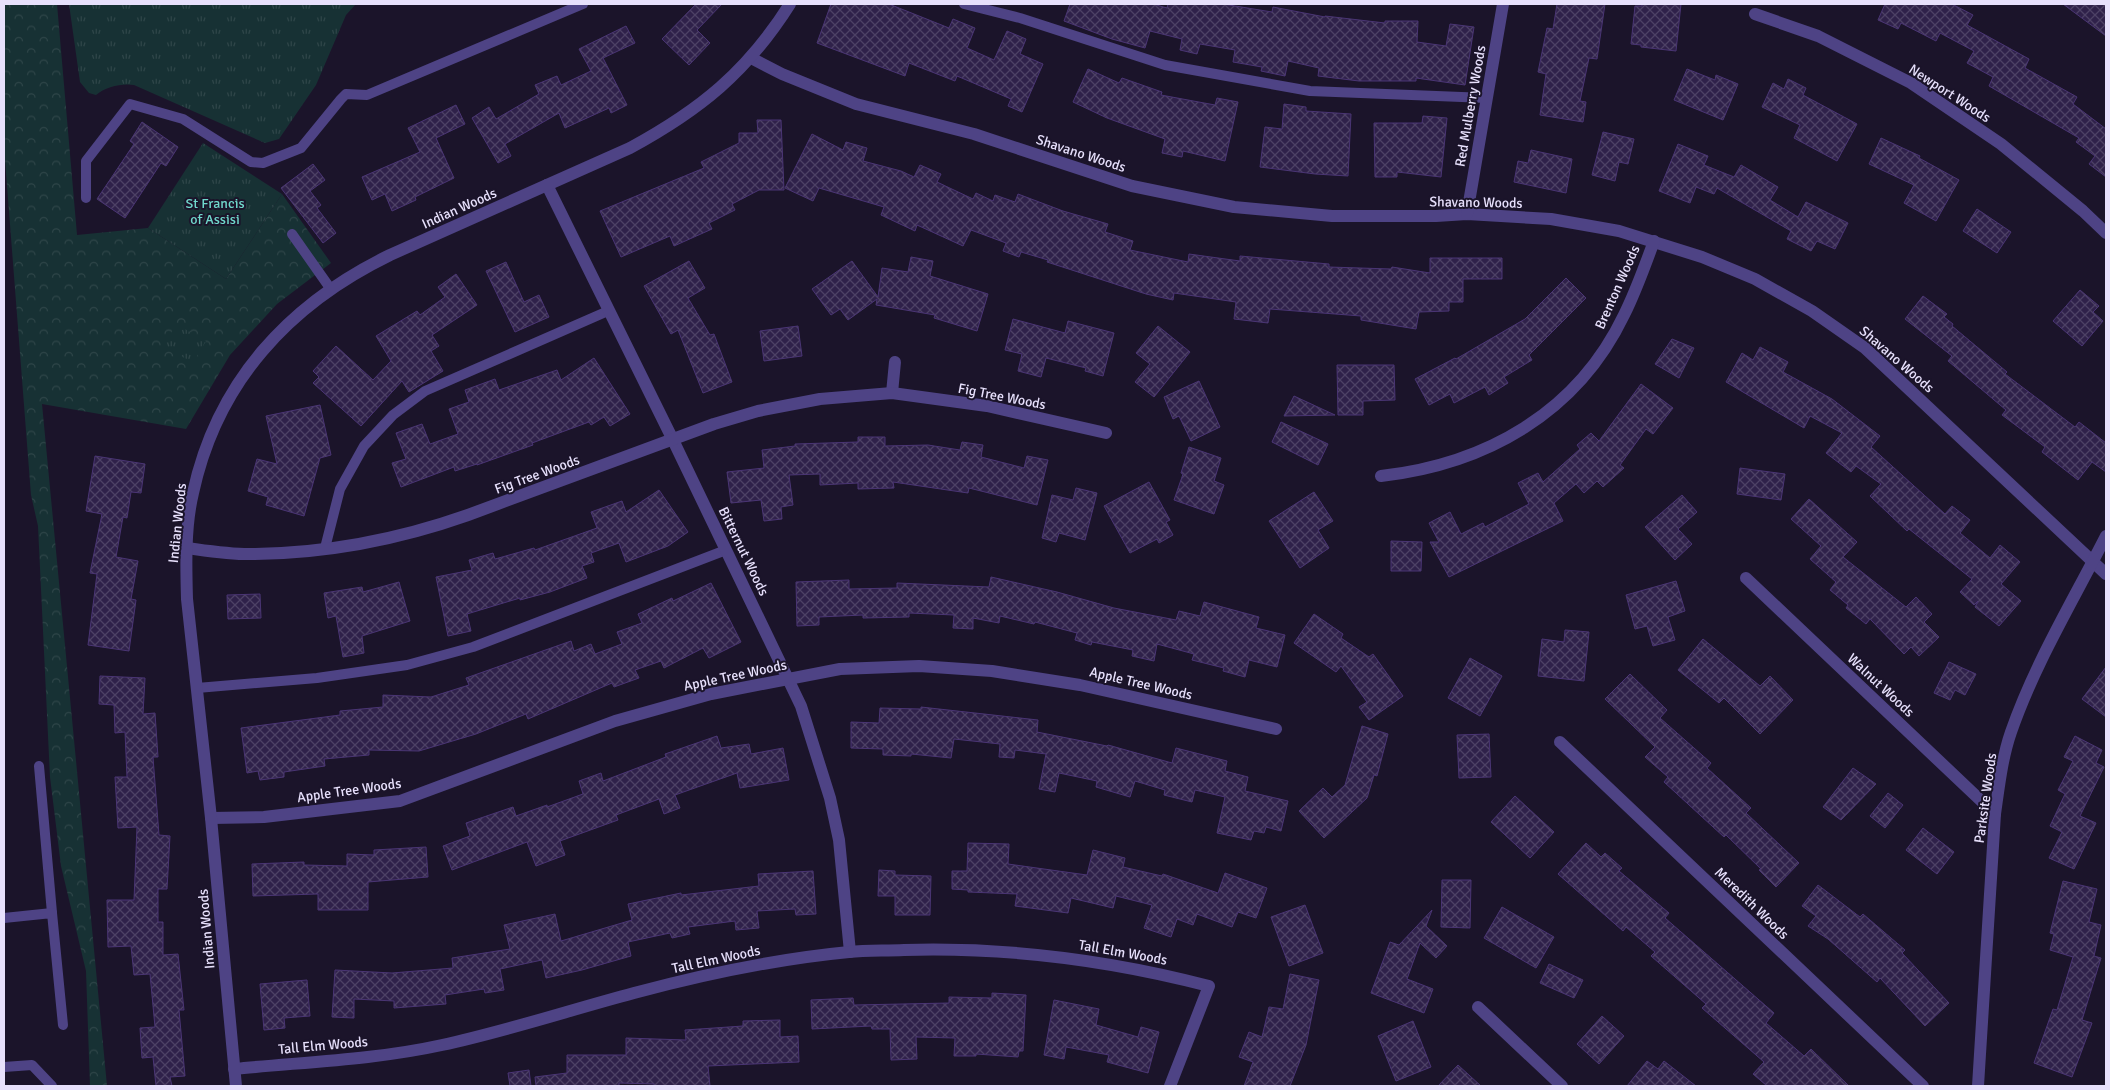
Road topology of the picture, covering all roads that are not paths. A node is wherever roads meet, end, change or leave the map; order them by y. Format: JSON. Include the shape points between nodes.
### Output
{"nodes":[{"id":1,"x":584,"y":4,"type":"edge"},
{"id":2,"x":790,"y":4,"type":"edge"},
{"id":3,"x":964,"y":4,"type":"edge"},
{"id":4,"x":1503,"y":4,"type":"edge"},
{"id":5,"x":1755,"y":14,"type":"dead end"},
{"id":6,"x":751,"y":58,"type":"junction"},
{"id":7,"x":1487,"y":98,"type":"junction"},
{"id":8,"x":547,"y":185,"type":"junction"},
{"id":9,"x":86,"y":198,"type":"dead end"},
{"id":10,"x":1467,"y":214,"type":"junction"},
{"id":11,"x":2106,"y":233,"type":"edge"},
{"id":12,"x":292,"y":234,"type":"dead end"},
{"id":13,"x":1654,"y":241,"type":"junction"},
{"id":14,"x":330,"y":288,"type":"junction"},
{"id":15,"x":608,"y":311,"type":"junction"},
{"id":16,"x":895,"y":362,"type":"dead end"},
{"id":17,"x":892,"y":393,"type":"junction"},
{"id":18,"x":1106,"y":433,"type":"dead end"},
{"id":19,"x":673,"y":440,"type":"junction"},
{"id":20,"x":1381,"y":476,"type":"dead end"},
{"id":21,"x":2106,"y":536,"type":"edge"},
{"id":22,"x":187,"y":548,"type":"junction"},
{"id":23,"x":325,"y":548,"type":"junction"},
{"id":24,"x":726,"y":550,"type":"junction"},
{"id":25,"x":2093,"y":562,"type":"junction"},
{"id":26,"x":2106,"y":574,"type":"edge"},
{"id":27,"x":1746,"y":578,"type":"dead end"},
{"id":28,"x":789,"y":679,"type":"junction"},
{"id":29,"x":197,"y":688,"type":"junction"},
{"id":30,"x":1276,"y":728,"type":"dead end"},
{"id":31,"x":1560,"y":742,"type":"dead end"},
{"id":32,"x":39,"y":766,"type":"dead end"},
{"id":33,"x":1995,"y":814,"type":"junction"},
{"id":34,"x":211,"y":818,"type":"junction"},
{"id":35,"x":52,"y":913,"type":"junction"},
{"id":36,"x":4,"y":918,"type":"edge"},
{"id":37,"x":850,"y":952,"type":"junction"},
{"id":38,"x":1478,"y":1007,"type":"dead end"},
{"id":39,"x":63,"y":1025,"type":"dead end"},
{"id":40,"x":4,"y":1067,"type":"edge"},
{"id":41,"x":234,"y":1069,"type":"junction"},
{"id":42,"x":52,"y":1086,"type":"edge"},
{"id":43,"x":236,"y":1086,"type":"edge"},
{"id":44,"x":1170,"y":1086,"type":"edge"},
{"id":45,"x":1562,"y":1086,"type":"edge"},
{"id":46,"x":1923,"y":1086,"type":"edge"},
{"id":47,"x":1978,"y":1086,"type":"edge"}],
"edges":[{"from":1,"to":9,"type":"lane","via":[[367,95],[346,94],[301,148],[263,164],[250,162],[183,119],[130,104],[86,161]]},
{"from":2,"to":6,"type":"street","name":"Indian Woods"},
{"from":3,"to":7,"type":"lane","via":[[1020,18],[1165,65],[1310,91]]},
{"from":4,"to":7,"type":"street","name":"Red Mulberry Woods"},
{"from":5,"to":11,"type":"street","name":"Newport Woods","via":[[1818,36],[1911,83],[2001,144]]},
{"from":6,"to":8,"type":"street","name":"Indian Woods","via":[[696,109],[664,130]]},
{"from":6,"to":10,"type":"street","name":"Shavano Woods","via":[[856,104],[974,134],[1132,186],[1234,207],[1332,216]]},
{"from":7,"to":10,"type":"street","name":"Red Mulberry Woods"},
{"from":8,"to":14,"type":"street","name":"Indian Woods","via":[[358,270]]},
{"from":8,"to":15,"type":"street","name":"Bitternut Woods"},
{"from":10,"to":13,"type":"street","name":"Shavano Woods","via":[[1551,219]]},
{"from":12,"to":14,"type":"lane"},
{"from":13,"to":20,"type":"street","name":"Brenton Woods","via":[[1627,309],[1609,342],[1581,378],[1548,410],[1504,440],[1470,456],[1426,469]]},
{"from":13,"to":25,"type":"street","name":"Shavano Woods","via":[[1755,279],[1812,311],[1865,348]]},
{"from":14,"to":22,"type":"street","name":"Indian Woods","via":[[274,337],[231,394],[199,468],[192,494]]},
{"from":15,"to":19,"type":"street","name":"Bitternut Woods"},
{"from":15,"to":23,"type":"lane","via":[[425,391],[393,415],[364,446],[340,488]]},
{"from":16,"to":17,"type":"street"},
{"from":17,"to":18,"type":"street","name":"Fig Tree Woods","via":[[987,406]]},
{"from":17,"to":19,"type":"street","name":"Fig Tree Woods","via":[[820,399],[758,411]]},
{"from":19,"to":23,"type":"street","name":"Fig Tree Woods","via":[[435,527],[376,541]]},
{"from":19,"to":24,"type":"street","name":"Bitternut Woods"},
{"from":21,"to":25,"type":"street","name":"Parksite Woods"},
{"from":22,"to":23,"type":"street","name":"Fig Tree Woods","via":[[254,554]]},
{"from":22,"to":29,"type":"street","name":"Indian Woods","via":[[187,599]]},
{"from":24,"to":28,"type":"street","name":"Bitternut Woods"},
{"from":24,"to":29,"type":"lane","via":[[474,647],[407,665],[317,678]]},
{"from":25,"to":26,"type":"street","name":"Shavano Woods"},
{"from":25,"to":33,"type":"street","name":"Parksite Woods","via":[[2032,677],[2010,733]]},
{"from":27,"to":33,"type":"street","name":"Walnut Woods"},
{"from":28,"to":30,"type":"street","name":"Apple Tree Woods","via":[[840,669],[919,666],[992,671],[1080,684]]},
{"from":28,"to":34,"type":"street","name":"Apple Tree Woods","via":[[711,694],[615,721],[400,801],[264,817]]},
{"from":28,"to":37,"type":"street","name":"Bitternut Woods","via":[[830,798],[839,840]]},
{"from":29,"to":34,"type":"street","name":"Indian Woods"},
{"from":31,"to":46,"type":"street","name":"Meredith Woods"},
{"from":32,"to":35,"type":"lane"},
{"from":33,"to":47,"type":"street","name":"Parksite Woods"},
{"from":34,"to":41,"type":"street","name":"Indian Woods"},
{"from":35,"to":36,"type":"lane"},
{"from":35,"to":39,"type":"lane"},
{"from":37,"to":41,"type":"street","name":"Tall Elm Woods","via":[[741,967],[440,1046],[395,1054]]},
{"from":37,"to":44,"type":"street","name":"Tall Elm Woods","via":[[956,949],[1067,957],[1209,986]]},
{"from":38,"to":45,"type":"street"},
{"from":40,"to":42,"type":"lane","via":[[32,1065]]},
{"from":41,"to":43,"type":"street","name":"Indian Woods"}]}
